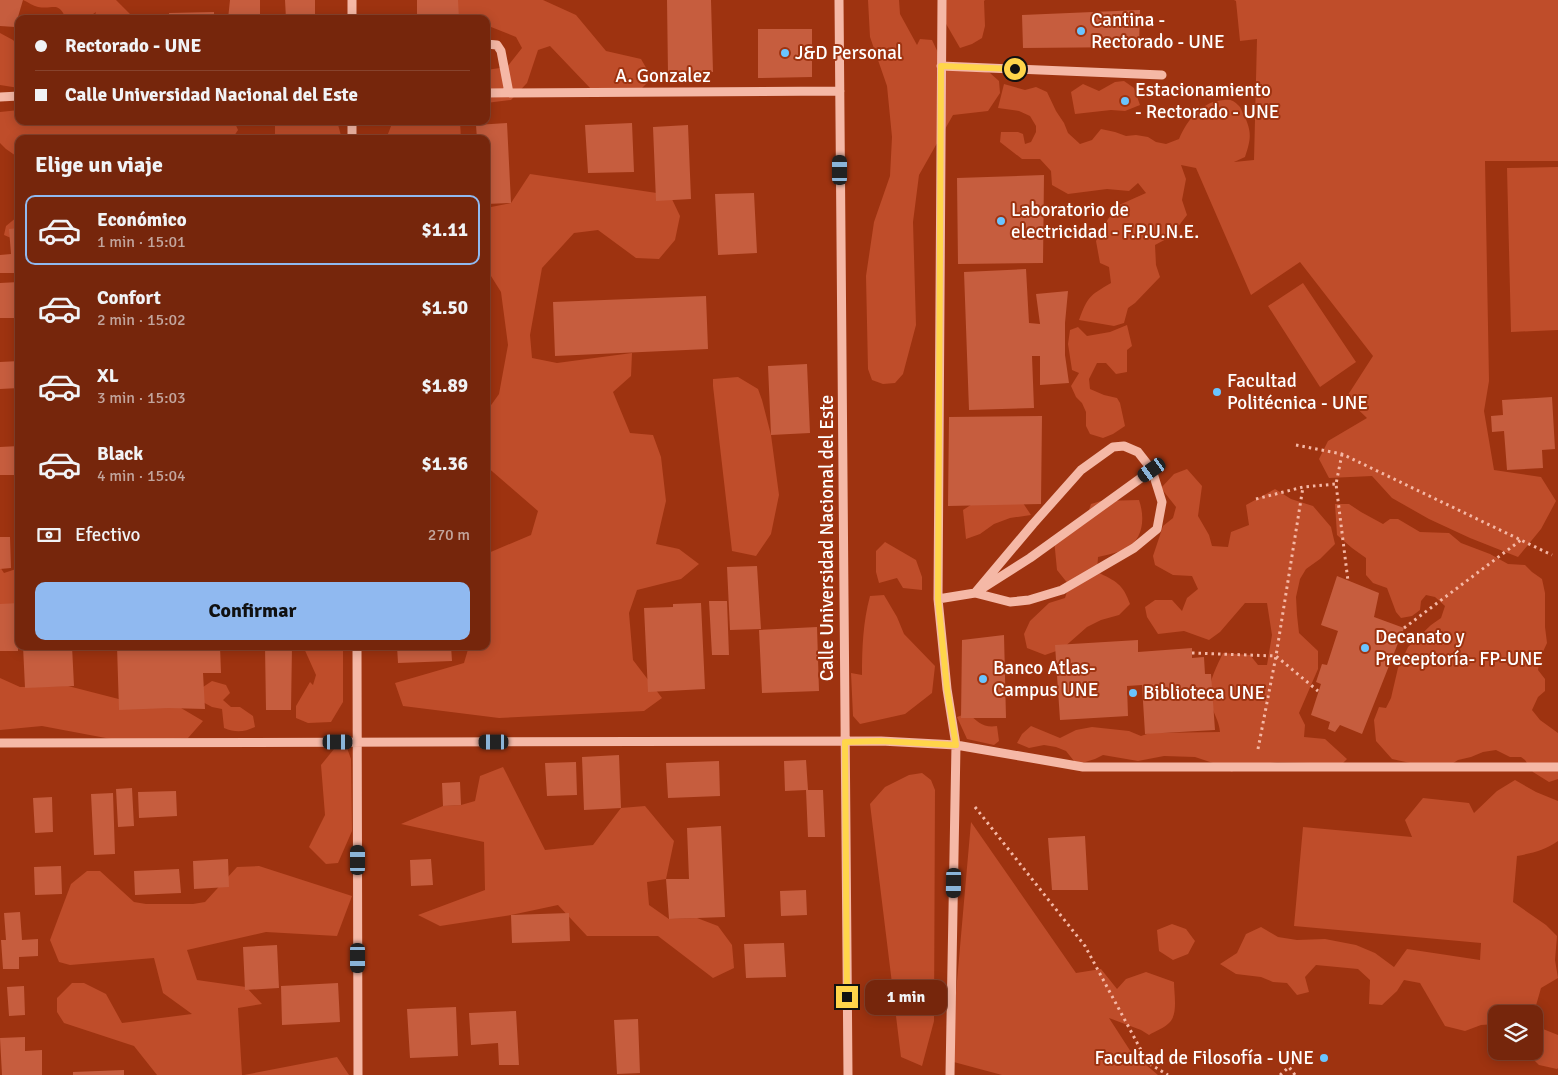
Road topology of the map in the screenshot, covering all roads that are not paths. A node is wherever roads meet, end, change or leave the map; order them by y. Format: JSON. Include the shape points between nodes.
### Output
{"nodes":[{"id":1,"x":352,"y":0,"type":"edge"},
{"id":2,"x":839,"y":0,"type":"edge"},
{"id":3,"x":942,"y":0,"type":"edge"},
{"id":4,"x":352,"y":15,"type":"edge"},
{"id":5,"x":490,"y":44,"type":"edge"},
{"id":6,"x":941,"y":66,"type":"junction"},
{"id":7,"x":1162,"y":75,"type":"dead end"},
{"id":8,"x":840,"y":91,"type":"junction"},
{"id":9,"x":490,"y":93,"type":"edge"},
{"id":10,"x":510,"y":93,"type":"junction"},
{"id":11,"x":15,"y":96,"type":"edge"},
{"id":12,"x":0,"y":97,"type":"edge"},
{"id":13,"x":1152,"y":470,"type":"junction"},
{"id":14,"x":976,"y":593,"type":"junction"},
{"id":15,"x":938,"y":599,"type":"junction"},
{"id":16,"x":357,"y":650,"type":"edge"},
{"id":17,"x":0,"y":742,"type":"edge"},
{"id":18,"x":358,"y":742,"type":"junction"},
{"id":19,"x":845,"y":742,"type":"junction"},
{"id":20,"x":956,"y":745,"type":"junction"},
{"id":21,"x":1558,"y":767,"type":"edge"},
{"id":22,"x":358,"y":1075,"type":"edge"},
{"id":23,"x":848,"y":1075,"type":"edge"},
{"id":24,"x":950,"y":1075,"type":"edge"}],
"edges":[{"from":1,"to":4,"type":"street"},
{"from":2,"to":8,"type":"street","name":"Calle Universidad Nacional del Este"},
{"from":3,"to":6,"type":"street"},
{"from":5,"to":10,"type":"street","via":[[497,45],[501,50]]},
{"from":6,"to":7,"type":"street"},
{"from":6,"to":15,"type":"street"},
{"from":8,"to":10,"type":"street","name":"A. Gonzalez"},
{"from":8,"to":19,"type":"street","name":"Calle Universidad Nacional del Este"},
{"from":9,"to":10,"type":"street","name":"A. Gonzalez"},
{"from":11,"to":12,"type":"street"},
{"from":13,"to":14,"type":"street"},
{"from":13,"to":14,"type":"street","via":[[1138,452],[1124,446],[1114,447],[1081,470]]},
{"from":13,"to":14,"type":"street","via":[[1162,502],[1157,529],[1134,548],[1062,590],[1029,600],[1010,602]]},
{"from":14,"to":15,"type":"street"},
{"from":15,"to":20,"type":"street"},
{"from":16,"to":18,"type":"street"},
{"from":17,"to":18,"type":"street"},
{"from":18,"to":19,"type":"street"},
{"from":18,"to":22,"type":"street"},
{"from":19,"to":20,"type":"street"},
{"from":19,"to":23,"type":"street","name":"Calle Universidad Nacional del Este"},
{"from":20,"to":21,"type":"street","via":[[1083,767]]},
{"from":20,"to":24,"type":"street"}]}
